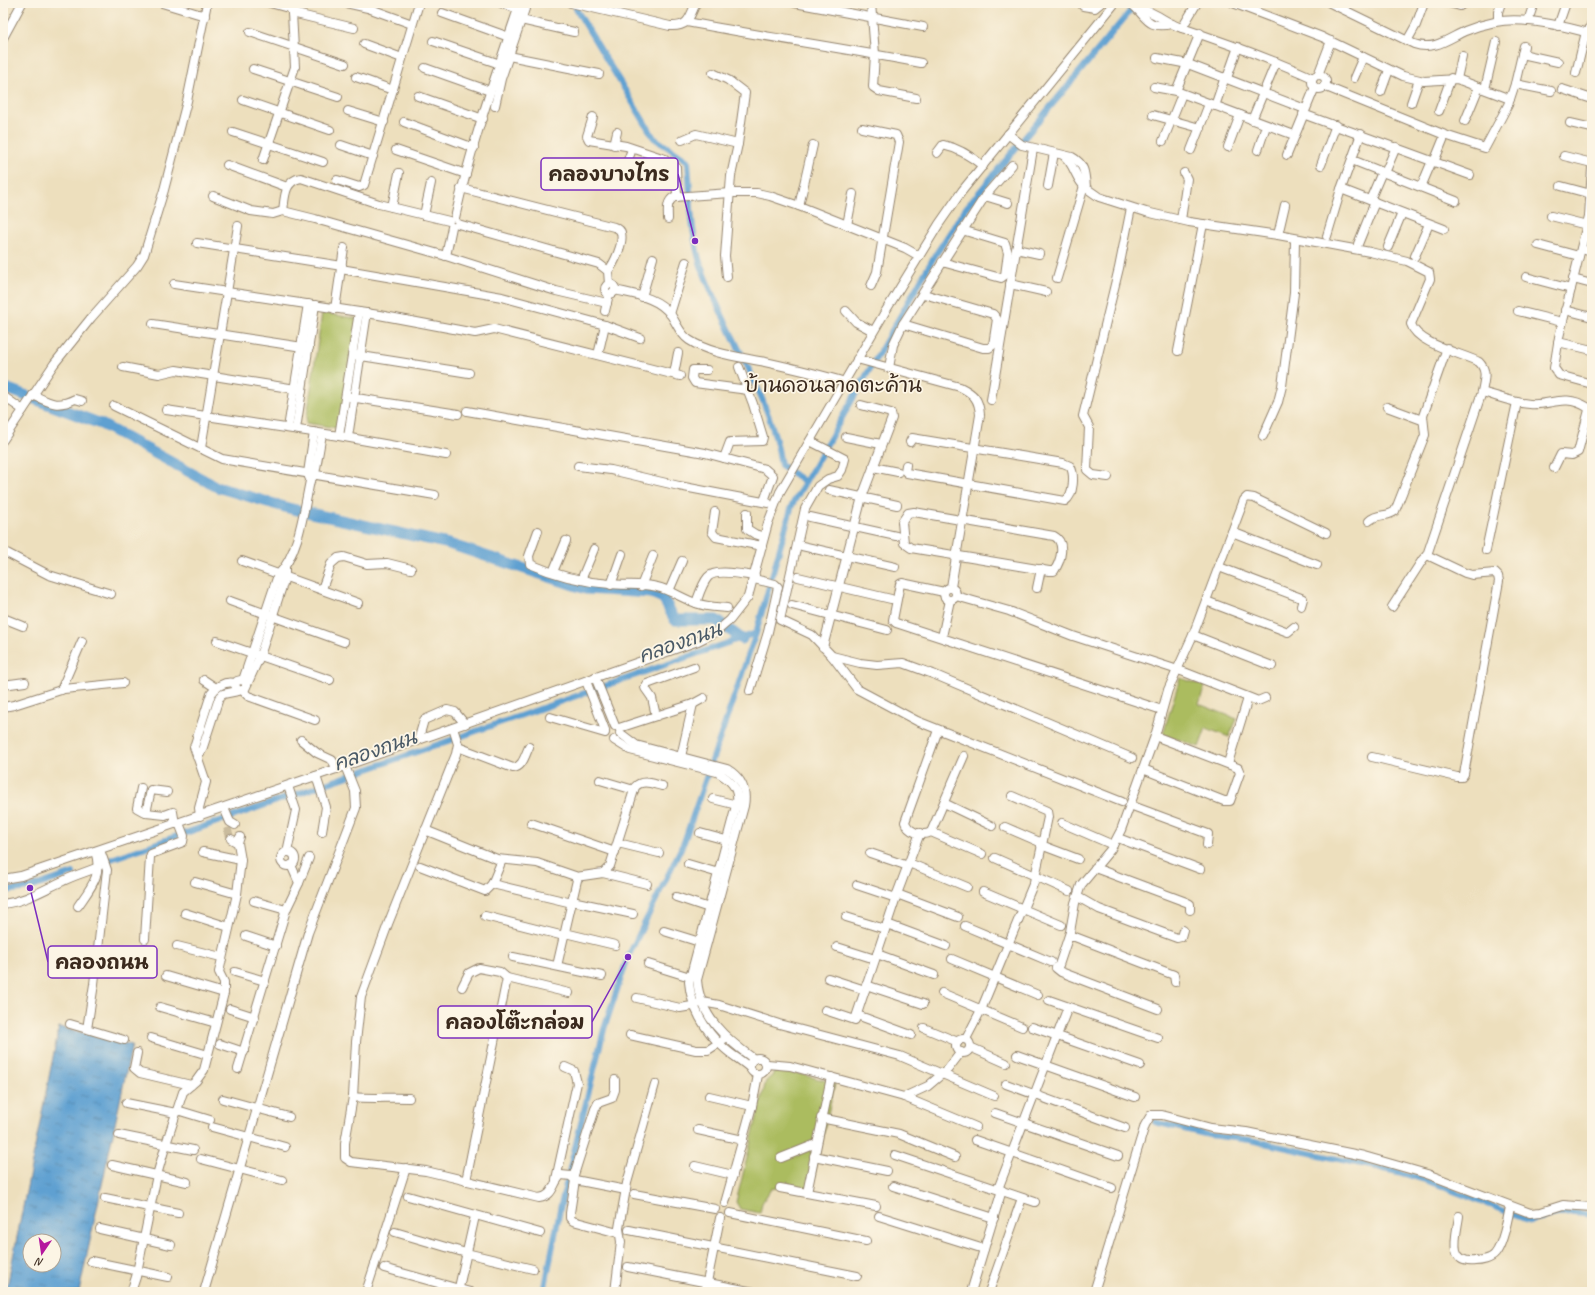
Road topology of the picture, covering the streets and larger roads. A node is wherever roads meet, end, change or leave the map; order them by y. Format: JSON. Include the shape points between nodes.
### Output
{"nodes":[{"id":1,"x":22,"y":3,"type":"edge"},
{"id":2,"x":162,"y":3,"type":"edge"},
{"id":3,"x":207,"y":3,"type":"edge"},
{"id":4,"x":270,"y":3,"type":"edge"},
{"id":5,"x":346,"y":3,"type":"edge"},
{"id":6,"x":419,"y":3,"type":"edge"},
{"id":7,"x":502,"y":3,"type":"edge"},
{"id":8,"x":527,"y":3,"type":"edge"},
{"id":9,"x":571,"y":3,"type":"edge"},
{"id":10,"x":696,"y":3,"type":"edge"},
{"id":11,"x":795,"y":3,"type":"edge"},
{"id":12,"x":871,"y":3,"type":"edge"},
{"id":13,"x":1101,"y":3,"type":"edge"},
{"id":14,"x":1115,"y":3,"type":"edge"},
{"id":15,"x":1197,"y":3,"type":"edge"},
{"id":16,"x":1233,"y":3,"type":"edge"},
{"id":17,"x":1330,"y":3,"type":"edge"},
{"id":18,"x":1424,"y":3,"type":"edge"},
{"id":19,"x":1449,"y":3,"type":"edge"},
{"id":20,"x":1464,"y":3,"type":"edge"},
{"id":21,"x":1501,"y":3,"type":"edge"},
{"id":22,"x":1534,"y":3,"type":"edge"},
{"id":23,"x":1566,"y":3,"type":"edge"},
{"id":24,"x":519,"y":6,"type":"edge"},
{"id":25,"x":1083,"y":6,"type":"dead end"},
{"id":26,"x":1140,"y":6,"type":"edge"},
{"id":27,"x":292,"y":8,"type":"edge"},
{"id":28,"x":442,"y":13,"type":"dead end"},
{"id":29,"x":205,"y":16,"type":"junction"},
{"id":30,"x":871,"y":18,"type":"junction"},
{"id":31,"x":521,"y":20,"type":"junction"},
{"id":32,"x":1498,"y":21,"type":"junction"},
{"id":33,"x":687,"y":22,"type":"junction"},
{"id":34,"x":1528,"y":22,"type":"junction"},
{"id":35,"x":1592,"y":22,"type":"edge"},
{"id":36,"x":412,"y":24,"type":"junction"},
{"id":37,"x":1558,"y":26,"type":"junction"},
{"id":38,"x":923,"y":27,"type":"dead end"},
{"id":39,"x":354,"y":28,"type":"dead end"},
{"id":40,"x":1182,"y":28,"type":"junction"},
{"id":41,"x":250,"y":32,"type":"dead end"},
{"id":42,"x":574,"y":32,"type":"dead end"},
{"id":43,"x":1200,"y":33,"type":"junction"},
{"id":44,"x":1589,"y":33,"type":"edge"},
{"id":45,"x":509,"y":36,"type":"junction"},
{"id":46,"x":3,"y":38,"type":"edge"},
{"id":47,"x":433,"y":40,"type":"dead end"},
{"id":48,"x":1407,"y":41,"type":"junction"},
{"id":49,"x":1331,"y":42,"type":"junction"},
{"id":50,"x":1496,"y":42,"type":"dead end"},
{"id":51,"x":364,"y":44,"type":"dead end"},
{"id":52,"x":295,"y":47,"type":"junction"},
{"id":53,"x":1238,"y":47,"type":"junction"},
{"id":54,"x":875,"y":54,"type":"junction"},
{"id":55,"x":509,"y":56,"type":"junction"},
{"id":56,"x":1462,"y":56,"type":"dead end"},
{"id":57,"x":1364,"y":57,"type":"junction"},
{"id":58,"x":402,"y":58,"type":"junction"},
{"id":59,"x":1157,"y":58,"type":"dead end"},
{"id":60,"x":1276,"y":62,"type":"junction"},
{"id":61,"x":1558,"y":62,"type":"dead end"},
{"id":62,"x":921,"y":63,"type":"dead end"},
{"id":63,"x":345,"y":64,"type":"dead end"},
{"id":64,"x":500,"y":64,"type":"junction"},
{"id":65,"x":1188,"y":64,"type":"junction"},
{"id":66,"x":425,"y":68,"type":"dead end"},
{"id":67,"x":253,"y":69,"type":"dead end"},
{"id":68,"x":1389,"y":70,"type":"junction"},
{"id":69,"x":713,"y":73,"type":"dead end"},
{"id":70,"x":1576,"y":73,"type":"dead end"},
{"id":71,"x":599,"y":74,"type":"dead end"},
{"id":72,"x":356,"y":76,"type":"dead end"},
{"id":73,"x":1316,"y":76,"type":"junction"},
{"id":74,"x":1226,"y":77,"type":"junction"},
{"id":75,"x":1354,"y":78,"type":"dead end"},
{"id":76,"x":1454,"y":78,"type":"junction"},
{"id":77,"x":1419,"y":80,"type":"junction"},
{"id":78,"x":291,"y":81,"type":"junction"},
{"id":79,"x":1516,"y":84,"type":"junction"},
{"id":80,"x":1324,"y":86,"type":"junction"},
{"id":81,"x":1154,"y":87,"type":"dead end"},
{"id":82,"x":1315,"y":87,"type":"junction"},
{"id":83,"x":1482,"y":88,"type":"junction"},
{"id":84,"x":1562,"y":89,"type":"dead end"},
{"id":85,"x":393,"y":90,"type":"junction"},
{"id":86,"x":490,"y":91,"type":"junction"},
{"id":87,"x":1551,"y":91,"type":"dead end"},
{"id":88,"x":1179,"y":92,"type":"junction"},
{"id":89,"x":1263,"y":92,"type":"junction"},
{"id":90,"x":1381,"y":92,"type":"dead end"},
{"id":91,"x":418,"y":96,"type":"dead end"},
{"id":92,"x":338,"y":97,"type":"dead end"},
{"id":93,"x":916,"y":98,"type":"dead end"},
{"id":94,"x":1510,"y":99,"type":"junction"},
{"id":95,"x":1592,"y":99,"type":"edge"},
{"id":96,"x":242,"y":100,"type":"dead end"},
{"id":97,"x":1411,"y":103,"type":"dead end"},
{"id":98,"x":1212,"y":105,"type":"junction"},
{"id":99,"x":495,"y":106,"type":"dead end"},
{"id":100,"x":348,"y":111,"type":"dead end"},
{"id":101,"x":1304,"y":111,"type":"junction"},
{"id":102,"x":1439,"y":111,"type":"dead end"},
{"id":103,"x":280,"y":113,"type":"junction"},
{"id":104,"x":1153,"y":115,"type":"dead end"},
{"id":105,"x":1240,"y":115,"type":"junction"},
{"id":106,"x":593,"y":117,"type":"dead end"},
{"id":107,"x":483,"y":119,"type":"junction"},
{"id":108,"x":1172,"y":119,"type":"junction"},
{"id":109,"x":1252,"y":120,"type":"junction"},
{"id":110,"x":1465,"y":121,"type":"dead end"},
{"id":111,"x":384,"y":122,"type":"junction"},
{"id":112,"x":404,"y":122,"type":"dead end"},
{"id":113,"x":1570,"y":123,"type":"dead end"},
{"id":114,"x":1336,"y":125,"type":"junction"},
{"id":115,"x":1266,"y":126,"type":"junction"},
{"id":116,"x":862,"y":128,"type":"dead end"},
{"id":117,"x":1200,"y":128,"type":"junction"},
{"id":118,"x":1592,"y":128,"type":"edge"},
{"id":119,"x":330,"y":130,"type":"dead end"},
{"id":120,"x":233,"y":132,"type":"dead end"},
{"id":121,"x":617,"y":132,"type":"dead end"},
{"id":122,"x":1361,"y":134,"type":"junction"},
{"id":123,"x":1294,"y":135,"type":"junction"},
{"id":124,"x":1445,"y":135,"type":"junction"},
{"id":125,"x":1010,"y":136,"type":"junction"},
{"id":126,"x":682,"y":140,"type":"dead end"},
{"id":127,"x":1163,"y":141,"type":"dead end"},
{"id":128,"x":269,"y":144,"type":"junction"},
{"id":129,"x":738,"y":144,"type":"junction"},
{"id":130,"x":341,"y":145,"type":"dead end"},
{"id":131,"x":614,"y":145,"type":"junction"},
{"id":132,"x":813,"y":145,"type":"dead end"},
{"id":133,"x":1228,"y":147,"type":"dead end"},
{"id":134,"x":1396,"y":147,"type":"junction"},
{"id":135,"x":474,"y":148,"type":"junction"},
{"id":136,"x":632,"y":149,"type":"junction"},
{"id":137,"x":1033,"y":149,"type":"junction"},
{"id":138,"x":396,"y":150,"type":"dead end"},
{"id":139,"x":1191,"y":150,"type":"dead end"},
{"id":140,"x":1258,"y":150,"type":"dead end"},
{"id":141,"x":936,"y":153,"type":"dead end"},
{"id":142,"x":1054,"y":153,"type":"junction"},
{"id":143,"x":1287,"y":155,"type":"dead end"},
{"id":144,"x":373,"y":156,"type":"junction"},
{"id":145,"x":1564,"y":156,"type":"dead end"},
{"id":146,"x":263,"y":160,"type":"dead end"},
{"id":147,"x":1352,"y":160,"type":"junction"},
{"id":148,"x":1433,"y":161,"type":"junction"},
{"id":149,"x":323,"y":162,"type":"dead end"},
{"id":150,"x":1592,"y":163,"type":"edge"},
{"id":151,"x":227,"y":165,"type":"dead end"},
{"id":152,"x":1012,"y":165,"type":"dead end"},
{"id":153,"x":1321,"y":165,"type":"dead end"},
{"id":154,"x":983,"y":166,"type":"junction"},
{"id":155,"x":1592,"y":168,"type":"edge"},
{"id":156,"x":624,"y":171,"type":"dead end"},
{"id":157,"x":399,"y":172,"type":"dead end"},
{"id":158,"x":1383,"y":172,"type":"junction"},
{"id":159,"x":1184,"y":173,"type":"dead end"},
{"id":160,"x":466,"y":174,"type":"junction"},
{"id":161,"x":1470,"y":175,"type":"dead end"},
{"id":162,"x":337,"y":180,"type":"dead end"},
{"id":163,"x":431,"y":183,"type":"dead end"},
{"id":164,"x":1591,"y":184,"type":"edge"},
{"id":165,"x":1048,"y":186,"type":"dead end"},
{"id":166,"x":1561,"y":186,"type":"dead end"},
{"id":167,"x":287,"y":187,"type":"junction"},
{"id":168,"x":1085,"y":187,"type":"junction"},
{"id":169,"x":1421,"y":187,"type":"junction"},
{"id":170,"x":461,"y":188,"type":"junction"},
{"id":171,"x":1341,"y":189,"type":"junction"},
{"id":172,"x":730,"y":193,"type":"junction"},
{"id":173,"x":853,"y":194,"type":"dead end"},
{"id":174,"x":1591,"y":194,"type":"junction"},
{"id":175,"x":213,"y":196,"type":"dead end"},
{"id":176,"x":985,"y":196,"type":"junction"},
{"id":177,"x":679,"y":197,"type":"junction"},
{"id":178,"x":1373,"y":201,"type":"junction"},
{"id":179,"x":1456,"y":201,"type":"dead end"},
{"id":180,"x":1008,"y":203,"type":"dead end"},
{"id":181,"x":1284,"y":205,"type":"dead end"},
{"id":182,"x":799,"y":206,"type":"junction"},
{"id":183,"x":392,"y":207,"type":"junction"},
{"id":184,"x":1131,"y":208,"type":"junction"},
{"id":185,"x":282,"y":211,"type":"junction"},
{"id":186,"x":1402,"y":213,"type":"junction"},
{"id":187,"x":424,"y":215,"type":"junction"},
{"id":188,"x":1551,"y":216,"type":"dead end"},
{"id":189,"x":668,"y":219,"type":"dead end"},
{"id":190,"x":1181,"y":220,"type":"junction"},
{"id":191,"x":1589,"y":220,"type":"edge"},
{"id":192,"x":453,"y":223,"type":"junction"},
{"id":193,"x":1202,"y":224,"type":"junction"},
{"id":194,"x":1429,"y":224,"type":"junction"},
{"id":195,"x":847,"y":225,"type":"junction"},
{"id":196,"x":238,"y":226,"type":"dead end"},
{"id":197,"x":1444,"y":229,"type":"dead end"},
{"id":198,"x":962,"y":230,"type":"junction"},
{"id":199,"x":1278,"y":235,"type":"junction"},
{"id":200,"x":1327,"y":236,"type":"dead end"},
{"id":201,"x":1295,"y":239,"type":"junction"},
{"id":202,"x":884,"y":240,"type":"junction"},
{"id":203,"x":197,"y":243,"type":"dead end"},
{"id":204,"x":1358,"y":244,"type":"dead end"},
{"id":205,"x":1538,"y":245,"type":"dead end"},
{"id":206,"x":1388,"y":247,"type":"dead end"},
{"id":207,"x":234,"y":248,"type":"junction"},
{"id":208,"x":344,"y":248,"type":"dead end"},
{"id":209,"x":1016,"y":249,"type":"junction"},
{"id":210,"x":1580,"y":252,"type":"junction"},
{"id":211,"x":1592,"y":252,"type":"edge"},
{"id":212,"x":1039,"y":254,"type":"dead end"},
{"id":213,"x":446,"y":256,"type":"junction"},
{"id":214,"x":919,"y":256,"type":"junction"},
{"id":215,"x":1415,"y":256,"type":"dead end"},
{"id":216,"x":653,"y":258,"type":"dead end"},
{"id":217,"x":686,"y":262,"type":"dead end"},
{"id":218,"x":942,"y":262,"type":"junction"},
{"id":219,"x":341,"y":267,"type":"junction"},
{"id":220,"x":608,"y":271,"type":"junction"},
{"id":221,"x":727,"y":277,"type":"dead end"},
{"id":222,"x":1526,"y":277,"type":"dead end"},
{"id":223,"x":1057,"y":278,"type":"dead end"},
{"id":224,"x":1573,"y":279,"type":"junction"},
{"id":225,"x":174,"y":284,"type":"dead end"},
{"id":226,"x":1010,"y":284,"type":"junction"},
{"id":227,"x":1592,"y":284,"type":"edge"},
{"id":228,"x":871,"y":286,"type":"dead end"},
{"id":229,"x":611,"y":289,"type":"junction"},
{"id":230,"x":1571,"y":289,"type":"junction"},
{"id":231,"x":227,"y":291,"type":"junction"},
{"id":232,"x":1046,"y":292,"type":"dead end"},
{"id":233,"x":924,"y":294,"type":"junction"},
{"id":234,"x":642,"y":297,"type":"junction"},
{"id":235,"x":312,"y":304,"type":"junction"},
{"id":236,"x":335,"y":309,"type":"junction"},
{"id":237,"x":1566,"y":310,"type":"junction"},
{"id":238,"x":846,"y":311,"type":"dead end"},
{"id":239,"x":1518,"y":311,"type":"dead end"},
{"id":240,"x":363,"y":312,"type":"junction"},
{"id":241,"x":670,"y":314,"type":"junction"},
{"id":242,"x":1592,"y":317,"type":"edge"},
{"id":243,"x":1562,"y":322,"type":"junction"},
{"id":244,"x":153,"y":324,"type":"dead end"},
{"id":245,"x":903,"y":324,"type":"junction"},
{"id":246,"x":605,"y":325,"type":"junction"},
{"id":247,"x":874,"y":331,"type":"junction"},
{"id":248,"x":219,"y":334,"type":"junction"},
{"id":249,"x":640,"y":338,"type":"dead end"},
{"id":250,"x":1558,"y":342,"type":"junction"},
{"id":251,"x":305,"y":347,"type":"junction"},
{"id":252,"x":1447,"y":348,"type":"junction"},
{"id":253,"x":1592,"y":350,"type":"edge"},
{"id":254,"x":1178,"y":351,"type":"dead end"},
{"id":255,"x":678,"y":353,"type":"dead end"},
{"id":256,"x":598,"y":355,"type":"junction"},
{"id":257,"x":356,"y":356,"type":"junction"},
{"id":258,"x":861,"y":360,"type":"junction"},
{"id":259,"x":123,"y":367,"type":"dead end"},
{"id":260,"x":739,"y":367,"type":"dead end"},
{"id":261,"x":889,"y":368,"type":"junction"},
{"id":262,"x":707,"y":370,"type":"dead end"},
{"id":263,"x":469,"y":373,"type":"dead end"},
{"id":264,"x":213,"y":374,"type":"junction"},
{"id":265,"x":845,"y":382,"type":"junction"},
{"id":266,"x":1592,"y":384,"type":"edge"},
{"id":267,"x":298,"y":389,"type":"junction"},
{"id":268,"x":748,"y":390,"type":"junction"},
{"id":269,"x":1482,"y":392,"type":"junction"},
{"id":270,"x":3,"y":396,"type":"edge"},
{"id":271,"x":32,"y":397,"type":"junction"},
{"id":272,"x":349,"y":397,"type":"junction"},
{"id":273,"x":991,"y":400,"type":"dead end"},
{"id":274,"x":82,"y":401,"type":"dead end"},
{"id":275,"x":1517,"y":402,"type":"junction"},
{"id":276,"x":861,"y":405,"type":"dead end"},
{"id":277,"x":114,"y":406,"type":"dead end"},
{"id":278,"x":1387,"y":407,"type":"dead end"},
{"id":279,"x":25,"y":408,"type":"junction"},
{"id":280,"x":166,"y":410,"type":"dead end"},
{"id":281,"x":467,"y":411,"type":"dead end"},
{"id":282,"x":458,"y":414,"type":"dead end"},
{"id":283,"x":206,"y":415,"type":"junction"},
{"id":284,"x":1422,"y":420,"type":"junction"},
{"id":285,"x":292,"y":429,"type":"junction"},
{"id":286,"x":318,"y":433,"type":"junction"},
{"id":287,"x":339,"y":436,"type":"junction"},
{"id":288,"x":1263,"y":436,"type":"dead end"},
{"id":289,"x":348,"y":437,"type":"junction"},
{"id":290,"x":846,"y":437,"type":"dead end"},
{"id":291,"x":3,"y":440,"type":"edge"},
{"id":292,"x":811,"y":441,"type":"junction"},
{"id":293,"x":910,"y":442,"type":"dead end"},
{"id":294,"x":881,"y":444,"type":"junction"},
{"id":295,"x":201,"y":448,"type":"junction"},
{"id":296,"x":975,"y":448,"type":"junction"},
{"id":297,"x":446,"y":455,"type":"dead end"},
{"id":298,"x":724,"y":458,"type":"junction"},
{"id":299,"x":906,"y":465,"type":"dead end"},
{"id":300,"x":578,"y":466,"type":"dead end"},
{"id":301,"x":873,"y":467,"type":"junction"},
{"id":302,"x":1554,"y":468,"type":"dead end"},
{"id":303,"x":898,"y":472,"type":"dead end"},
{"id":304,"x":311,"y":476,"type":"junction"},
{"id":305,"x":1108,"y":477,"type":"dead end"},
{"id":306,"x":969,"y":484,"type":"junction"},
{"id":307,"x":829,"y":490,"type":"dead end"},
{"id":308,"x":435,"y":495,"type":"dead end"},
{"id":309,"x":862,"y":497,"type":"junction"},
{"id":310,"x":764,"y":501,"type":"junction"},
{"id":311,"x":897,"y":505,"type":"dead end"},
{"id":312,"x":774,"y":506,"type":"junction"},
{"id":313,"x":715,"y":512,"type":"dead end"},
{"id":314,"x":747,"y":513,"type":"dead end"},
{"id":315,"x":810,"y":517,"type":"dead end"},
{"id":316,"x":963,"y":521,"type":"junction"},
{"id":317,"x":1369,"y":521,"type":"dead end"},
{"id":318,"x":854,"y":527,"type":"junction"},
{"id":319,"x":538,"y":531,"type":"dead end"},
{"id":320,"x":1232,"y":532,"type":"junction"},
{"id":321,"x":1326,"y":533,"type":"dead end"},
{"id":322,"x":896,"y":536,"type":"dead end"},
{"id":323,"x":764,"y":537,"type":"junction"},
{"id":324,"x":566,"y":541,"type":"dead end"},
{"id":325,"x":762,"y":546,"type":"junction"},
{"id":326,"x":802,"y":546,"type":"dead end"},
{"id":327,"x":594,"y":549,"type":"dead end"},
{"id":328,"x":1486,"y":550,"type":"dead end"},
{"id":329,"x":3,"y":551,"type":"edge"},
{"id":330,"x":622,"y":554,"type":"dead end"},
{"id":331,"x":957,"y":555,"type":"junction"},
{"id":332,"x":1427,"y":555,"type":"junction"},
{"id":333,"x":653,"y":556,"type":"dead end"},
{"id":334,"x":847,"y":556,"type":"junction"},
{"id":335,"x":242,"y":561,"type":"dead end"},
{"id":336,"x":682,"y":561,"type":"dead end"},
{"id":337,"x":1317,"y":565,"type":"dead end"},
{"id":338,"x":895,"y":567,"type":"dead end"},
{"id":339,"x":1219,"y":567,"type":"junction"},
{"id":340,"x":411,"y":568,"type":"dead end"},
{"id":341,"x":1041,"y":569,"type":"junction"},
{"id":342,"x":553,"y":572,"type":"junction"},
{"id":343,"x":283,"y":573,"type":"junction"},
{"id":344,"x":798,"y":576,"type":"dead end"},
{"id":345,"x":754,"y":578,"type":"junction"},
{"id":346,"x":582,"y":580,"type":"junction"},
{"id":347,"x":611,"y":584,"type":"junction"},
{"id":348,"x":641,"y":586,"type":"junction"},
{"id":349,"x":839,"y":586,"type":"junction"},
{"id":350,"x":951,"y":587,"type":"junction"},
{"id":351,"x":1037,"y":588,"type":"dead end"},
{"id":352,"x":322,"y":589,"type":"junction"},
{"id":353,"x":669,"y":591,"type":"junction"},
{"id":354,"x":944,"y":592,"type":"junction"},
{"id":355,"x":111,"y":594,"type":"dead end"},
{"id":356,"x":953,"y":598,"type":"junction"},
{"id":357,"x":891,"y":599,"type":"dead end"},
{"id":358,"x":230,"y":601,"type":"dead end"},
{"id":359,"x":1206,"y":601,"type":"junction"},
{"id":360,"x":358,"y":603,"type":"dead end"},
{"id":361,"x":696,"y":603,"type":"junction"},
{"id":362,"x":792,"y":605,"type":"dead end"},
{"id":363,"x":1301,"y":606,"type":"dead end"},
{"id":364,"x":1392,"y":607,"type":"dead end"},
{"id":365,"x":727,"y":608,"type":"dead end"},
{"id":366,"x":268,"y":615,"type":"junction"},
{"id":367,"x":832,"y":616,"type":"junction"},
{"id":368,"x":3,"y":618,"type":"edge"},
{"id":369,"x":22,"y":626,"type":"dead end"},
{"id":370,"x":1294,"y":627,"type":"dead end"},
{"id":371,"x":887,"y":630,"type":"dead end"},
{"id":372,"x":1193,"y":634,"type":"junction"},
{"id":373,"x":942,"y":637,"type":"junction"},
{"id":374,"x":82,"y":641,"type":"dead end"},
{"id":375,"x":217,"y":641,"type":"dead end"},
{"id":376,"x":344,"y":642,"type":"dead end"},
{"id":377,"x":822,"y":647,"type":"junction"},
{"id":378,"x":252,"y":652,"type":"junction"},
{"id":379,"x":260,"y":656,"type":"junction"},
{"id":380,"x":832,"y":656,"type":"junction"},
{"id":381,"x":1272,"y":666,"type":"dead end"},
{"id":382,"x":694,"y":667,"type":"dead end"},
{"id":383,"x":1177,"y":670,"type":"junction"},
{"id":384,"x":596,"y":679,"type":"junction"},
{"id":385,"x":204,"y":680,"type":"dead end"},
{"id":386,"x":330,"y":680,"type":"dead end"},
{"id":387,"x":25,"y":682,"type":"dead end"},
{"id":388,"x":123,"y":683,"type":"dead end"},
{"id":389,"x":587,"y":683,"type":"junction"},
{"id":390,"x":3,"y":685,"type":"edge"},
{"id":391,"x":241,"y":686,"type":"junction"},
{"id":392,"x":216,"y":688,"type":"junction"},
{"id":393,"x":61,"y":690,"type":"junction"},
{"id":394,"x":750,"y":691,"type":"dead end"},
{"id":395,"x":704,"y":698,"type":"dead end"},
{"id":396,"x":1248,"y":698,"type":"junction"},
{"id":397,"x":1264,"y":698,"type":"dead end"},
{"id":398,"x":693,"y":704,"type":"junction"},
{"id":399,"x":606,"y":705,"type":"junction"},
{"id":400,"x":3,"y":707,"type":"edge"},
{"id":401,"x":596,"y":709,"type":"junction"},
{"id":402,"x":1162,"y":710,"type":"junction"},
{"id":403,"x":656,"y":716,"type":"junction"},
{"id":404,"x":550,"y":717,"type":"dead end"},
{"id":405,"x":315,"y":720,"type":"dead end"},
{"id":406,"x":465,"y":724,"type":"junction"},
{"id":407,"x":618,"y":729,"type":"junction"},
{"id":408,"x":454,"y":730,"type":"junction"},
{"id":409,"x":938,"y":730,"type":"junction"},
{"id":410,"x":605,"y":732,"type":"junction"},
{"id":411,"x":1155,"y":736,"type":"junction"},
{"id":412,"x":301,"y":740,"type":"dead end"},
{"id":413,"x":614,"y":740,"type":"junction"},
{"id":414,"x":418,"y":741,"type":"junction"},
{"id":415,"x":458,"y":746,"type":"junction"},
{"id":416,"x":529,"y":747,"type":"dead end"},
{"id":417,"x":964,"y":756,"type":"dead end"},
{"id":418,"x":197,"y":757,"type":"junction"},
{"id":419,"x":1372,"y":757,"type":"dead end"},
{"id":420,"x":1132,"y":758,"type":"dead end"},
{"id":421,"x":680,"y":760,"type":"junction"},
{"id":422,"x":1228,"y":763,"type":"junction"},
{"id":423,"x":343,"y":768,"type":"junction"},
{"id":424,"x":1143,"y":769,"type":"junction"},
{"id":425,"x":316,"y":778,"type":"junction"},
{"id":426,"x":600,"y":780,"type":"dead end"},
{"id":427,"x":662,"y":786,"type":"dead end"},
{"id":428,"x":141,"y":788,"type":"dead end"},
{"id":429,"x":287,"y":789,"type":"junction"},
{"id":430,"x":634,"y":790,"type":"junction"},
{"id":431,"x":167,"y":792,"type":"dead end"},
{"id":432,"x":1012,"y":796,"type":"dead end"},
{"id":433,"x":713,"y":799,"type":"dead end"},
{"id":434,"x":944,"y":803,"type":"junction"},
{"id":435,"x":1126,"y":803,"type":"junction"},
{"id":436,"x":740,"y":806,"type":"junction"},
{"id":437,"x":225,"y":810,"type":"junction"},
{"id":438,"x":146,"y":813,"type":"junction"},
{"id":439,"x":200,"y":816,"type":"junction"},
{"id":440,"x":1062,"y":822,"type":"dead end"},
{"id":441,"x":531,"y":823,"type":"dead end"},
{"id":442,"x":230,"y":824,"type":"tunnel mouth"},
{"id":443,"x":178,"y":825,"type":"junction"},
{"id":444,"x":992,"y":826,"type":"dead end"},
{"id":445,"x":1005,"y":827,"type":"dead end"},
{"id":446,"x":426,"y":830,"type":"junction"},
{"id":447,"x":322,"y":832,"type":"dead end"},
{"id":448,"x":700,"y":832,"type":"dead end"},
{"id":449,"x":931,"y":832,"type":"junction"},
{"id":450,"x":920,"y":833,"type":"junction"},
{"id":451,"x":1118,"y":838,"type":"junction"},
{"id":452,"x":236,"y":840,"type":"tunnel mouth"},
{"id":453,"x":726,"y":840,"type":"junction"},
{"id":454,"x":618,"y":843,"type":"junction"},
{"id":455,"x":1041,"y":844,"type":"junction"},
{"id":456,"x":1113,"y":845,"type":"junction"},
{"id":457,"x":1207,"y":845,"type":"dead end"},
{"id":458,"x":98,"y":852,"type":"junction"},
{"id":459,"x":203,"y":852,"type":"dead end"},
{"id":460,"x":615,"y":852,"type":"junction"},
{"id":461,"x":659,"y":853,"type":"dead end"},
{"id":462,"x":870,"y":853,"type":"dead end"},
{"id":463,"x":982,"y":854,"type":"dead end"},
{"id":464,"x":309,"y":858,"type":"dead end"},
{"id":465,"x":995,"y":858,"type":"dead end"},
{"id":466,"x":1078,"y":859,"type":"dead end"},
{"id":467,"x":241,"y":860,"type":"junction"},
{"id":468,"x":502,"y":860,"type":"junction"},
{"id":469,"x":688,"y":864,"type":"dead end"},
{"id":470,"x":908,"y":864,"type":"junction"},
{"id":471,"x":101,"y":865,"type":"junction"},
{"id":472,"x":420,"y":866,"type":"dead end"},
{"id":473,"x":1095,"y":868,"type":"junction"},
{"id":474,"x":1200,"y":869,"type":"dead end"},
{"id":475,"x":603,"y":873,"type":"junction"},
{"id":476,"x":722,"y":873,"type":"junction"},
{"id":477,"x":1036,"y":875,"type":"junction"},
{"id":478,"x":576,"y":877,"type":"junction"},
{"id":479,"x":3,"y":879,"type":"edge"},
{"id":480,"x":195,"y":882,"type":"dead end"},
{"id":481,"x":299,"y":882,"type":"junction"},
{"id":482,"x":492,"y":884,"type":"junction"},
{"id":483,"x":648,"y":884,"type":"dead end"},
{"id":484,"x":857,"y":885,"type":"dead end"},
{"id":485,"x":967,"y":887,"type":"dead end"},
{"id":486,"x":1069,"y":891,"type":"dead end"},
{"id":487,"x":983,"y":892,"type":"dead end"},
{"id":488,"x":237,"y":894,"type":"junction"},
{"id":489,"x":896,"y":896,"type":"junction"},
{"id":490,"x":676,"y":897,"type":"dead end"},
{"id":491,"x":1078,"y":897,"type":"junction"},
{"id":492,"x":254,"y":901,"type":"dead end"},
{"id":493,"x":572,"y":902,"type":"junction"},
{"id":494,"x":3,"y":904,"type":"edge"},
{"id":495,"x":78,"y":906,"type":"dead end"},
{"id":496,"x":708,"y":908,"type":"junction"},
{"id":497,"x":1023,"y":909,"type":"junction"},
{"id":498,"x":286,"y":910,"type":"junction"},
{"id":499,"x":1190,"y":910,"type":"dead end"},
{"id":500,"x":185,"y":913,"type":"dead end"},
{"id":501,"x":633,"y":914,"type":"dead end"},
{"id":502,"x":485,"y":916,"type":"dead end"},
{"id":503,"x":846,"y":917,"type":"dead end"},
{"id":504,"x":958,"y":917,"type":"dead end"},
{"id":505,"x":1061,"y":925,"type":"dead end"},
{"id":506,"x":965,"y":926,"type":"dead end"},
{"id":507,"x":229,"y":927,"type":"junction"},
{"id":508,"x":886,"y":927,"type":"junction"},
{"id":509,"x":1184,"y":930,"type":"dead end"},
{"id":510,"x":664,"y":931,"type":"dead end"},
{"id":511,"x":564,"y":935,"type":"junction"},
{"id":512,"x":246,"y":936,"type":"dead end"},
{"id":513,"x":1069,"y":937,"type":"junction"},
{"id":514,"x":145,"y":939,"type":"dead end"},
{"id":515,"x":703,"y":943,"type":"junction"},
{"id":516,"x":1008,"y":944,"type":"junction"},
{"id":517,"x":614,"y":945,"type":"dead end"},
{"id":518,"x":177,"y":946,"type":"dead end"},
{"id":519,"x":276,"y":946,"type":"junction"},
{"id":520,"x":946,"y":946,"type":"dead end"},
{"id":521,"x":837,"y":947,"type":"dead end"},
{"id":522,"x":876,"y":956,"type":"junction"},
{"id":523,"x":221,"y":957,"type":"junction"},
{"id":524,"x":513,"y":957,"type":"dead end"},
{"id":525,"x":952,"y":958,"type":"dead end"},
{"id":526,"x":1051,"y":962,"type":"dead end"},
{"id":527,"x":648,"y":964,"type":"dead end"},
{"id":528,"x":557,"y":966,"type":"junction"},
{"id":529,"x":235,"y":972,"type":"dead end"},
{"id":530,"x":934,"y":975,"type":"dead end"},
{"id":531,"x":166,"y":976,"type":"dead end"},
{"id":532,"x":602,"y":976,"type":"dead end"},
{"id":533,"x":690,"y":976,"type":"junction"},
{"id":534,"x":994,"y":977,"type":"junction"},
{"id":535,"x":507,"y":978,"type":"junction"},
{"id":536,"x":828,"y":978,"type":"dead end"},
{"id":537,"x":265,"y":981,"type":"junction"},
{"id":538,"x":1175,"y":982,"type":"dead end"},
{"id":539,"x":462,"y":987,"type":"dead end"},
{"id":540,"x":865,"y":987,"type":"junction"},
{"id":541,"x":224,"y":992,"type":"junction"},
{"id":542,"x":569,"y":993,"type":"dead end"},
{"id":543,"x":942,"y":993,"type":"dead end"},
{"id":544,"x":1038,"y":995,"type":"dead end"},
{"id":545,"x":637,"y":998,"type":"dead end"},
{"id":546,"x":1049,"y":1000,"type":"dead end"},
{"id":547,"x":698,"y":1004,"type":"junction"},
{"id":548,"x":923,"y":1004,"type":"dead end"},
{"id":549,"x":160,"y":1007,"type":"dead end"},
{"id":550,"x":1068,"y":1007,"type":"junction"},
{"id":551,"x":230,"y":1009,"type":"dead end"},
{"id":552,"x":1158,"y":1009,"type":"dead end"},
{"id":553,"x":825,"y":1010,"type":"dead end"},
{"id":554,"x":981,"y":1010,"type":"junction"},
{"id":555,"x":857,"y":1015,"type":"junction"},
{"id":556,"x":255,"y":1017,"type":"junction"},
{"id":557,"x":216,"y":1023,"type":"junction"},
{"id":558,"x":70,"y":1024,"type":"dead end"},
{"id":559,"x":1022,"y":1027,"type":"dead end"},
{"id":560,"x":1032,"y":1027,"type":"dead end"},
{"id":561,"x":924,"y":1028,"type":"dead end"},
{"id":562,"x":87,"y":1030,"type":"junction"},
{"id":563,"x":630,"y":1035,"type":"dead end"},
{"id":564,"x":911,"y":1035,"type":"dead end"},
{"id":565,"x":1056,"y":1036,"type":"junction"},
{"id":566,"x":151,"y":1038,"type":"dead end"},
{"id":567,"x":726,"y":1038,"type":"junction"},
{"id":568,"x":1158,"y":1038,"type":"dead end"},
{"id":569,"x":124,"y":1040,"type":"dead end"},
{"id":570,"x":965,"y":1043,"type":"junction"},
{"id":571,"x":220,"y":1044,"type":"dead end"},
{"id":572,"x":719,"y":1044,"type":"junction"},
{"id":573,"x":244,"y":1052,"type":"junction"},
{"id":574,"x":137,"y":1053,"type":"dead end"},
{"id":575,"x":208,"y":1055,"type":"junction"},
{"id":576,"x":1017,"y":1056,"type":"dead end"},
{"id":577,"x":754,"y":1059,"type":"junction"},
{"id":578,"x":1006,"y":1063,"type":"dead end"},
{"id":579,"x":767,"y":1064,"type":"junction"},
{"id":580,"x":1140,"y":1065,"type":"dead end"},
{"id":581,"x":1045,"y":1066,"type":"junction"},
{"id":582,"x":565,"y":1067,"type":"dead end"},
{"id":583,"x":750,"y":1068,"type":"junction"},
{"id":584,"x":238,"y":1069,"type":"dead end"},
{"id":585,"x":758,"y":1075,"type":"junction"},
{"id":586,"x":942,"y":1075,"type":"junction"},
{"id":587,"x":830,"y":1077,"type":"junction"},
{"id":588,"x":615,"y":1080,"type":"dead end"},
{"id":589,"x":655,"y":1084,"type":"dead end"},
{"id":590,"x":1006,"y":1084,"type":"dead end"},
{"id":591,"x":191,"y":1085,"type":"junction"},
{"id":592,"x":1034,"y":1095,"type":"junction"},
{"id":593,"x":709,"y":1096,"type":"dead end"},
{"id":594,"x":994,"y":1096,"type":"dead end"},
{"id":595,"x":353,"y":1097,"type":"junction"},
{"id":596,"x":904,"y":1097,"type":"junction"},
{"id":597,"x":1135,"y":1097,"type":"dead end"},
{"id":598,"x":409,"y":1098,"type":"dead end"},
{"id":599,"x":223,"y":1099,"type":"dead end"},
{"id":600,"x":126,"y":1103,"type":"dead end"},
{"id":601,"x":752,"y":1106,"type":"junction"},
{"id":602,"x":256,"y":1108,"type":"junction"},
{"id":603,"x":177,"y":1112,"type":"junction"},
{"id":604,"x":995,"y":1113,"type":"dead end"},
{"id":605,"x":289,"y":1117,"type":"dead end"},
{"id":606,"x":822,"y":1118,"type":"junction"},
{"id":607,"x":1023,"y":1123,"type":"junction"},
{"id":608,"x":976,"y":1127,"type":"dead end"},
{"id":609,"x":1125,"y":1128,"type":"dead end"},
{"id":610,"x":698,"y":1130,"type":"dead end"},
{"id":611,"x":119,"y":1135,"type":"dead end"},
{"id":612,"x":248,"y":1137,"type":"junction"},
{"id":613,"x":742,"y":1140,"type":"junction"},
{"id":614,"x":976,"y":1140,"type":"dead end"},
{"id":615,"x":166,"y":1144,"type":"junction"},
{"id":616,"x":816,"y":1144,"type":"junction"},
{"id":617,"x":285,"y":1147,"type":"dead end"},
{"id":618,"x":193,"y":1150,"type":"dead end"},
{"id":619,"x":1012,"y":1152,"type":"junction"},
{"id":620,"x":895,"y":1155,"type":"dead end"},
{"id":621,"x":814,"y":1156,"type":"junction"},
{"id":622,"x":1118,"y":1156,"type":"dead end"},
{"id":623,"x":955,"y":1157,"type":"dead end"},
{"id":624,"x":780,"y":1158,"type":"dead end"},
{"id":625,"x":201,"y":1159,"type":"dead end"},
{"id":626,"x":112,"y":1165,"type":"dead end"},
{"id":627,"x":695,"y":1166,"type":"dead end"},
{"id":628,"x":406,"y":1168,"type":"junction"},
{"id":629,"x":239,"y":1169,"type":"junction"},
{"id":630,"x":886,"y":1171,"type":"dead end"},
{"id":631,"x":157,"y":1175,"type":"junction"},
{"id":632,"x":733,"y":1175,"type":"junction"},
{"id":633,"x":573,"y":1178,"type":"junction"},
{"id":634,"x":282,"y":1180,"type":"dead end"},
{"id":635,"x":556,"y":1180,"type":"junction"},
{"id":636,"x":466,"y":1181,"type":"junction"},
{"id":637,"x":187,"y":1182,"type":"dead end"},
{"id":638,"x":893,"y":1186,"type":"dead end"},
{"id":639,"x":780,"y":1188,"type":"dead end"},
{"id":640,"x":1112,"y":1188,"type":"dead end"},
{"id":641,"x":626,"y":1190,"type":"junction"},
{"id":642,"x":1000,"y":1190,"type":"junction"},
{"id":643,"x":806,"y":1193,"type":"junction"},
{"id":644,"x":634,"y":1194,"type":"dead end"},
{"id":645,"x":408,"y":1196,"type":"dead end"},
{"id":646,"x":105,"y":1198,"type":"dead end"},
{"id":647,"x":1022,"y":1198,"type":"junction"},
{"id":648,"x":1035,"y":1202,"type":"dead end"},
{"id":649,"x":725,"y":1204,"type":"junction"},
{"id":650,"x":876,"y":1206,"type":"dead end"},
{"id":651,"x":1592,"y":1207,"type":"edge"},
{"id":652,"x":151,"y":1208,"type":"junction"},
{"id":653,"x":715,"y":1210,"type":"junction"},
{"id":654,"x":1508,"y":1212,"type":"junction"},
{"id":655,"x":178,"y":1213,"type":"dead end"},
{"id":656,"x":730,"y":1213,"type":"junction"},
{"id":657,"x":475,"y":1216,"type":"junction"},
{"id":658,"x":879,"y":1216,"type":"dead end"},
{"id":659,"x":1459,"y":1216,"type":"dead end"},
{"id":660,"x":720,"y":1218,"type":"junction"},
{"id":661,"x":994,"y":1218,"type":"junction"},
{"id":662,"x":100,"y":1229,"type":"dead end"},
{"id":663,"x":630,"y":1230,"type":"dead end"},
{"id":664,"x":395,"y":1232,"type":"dead end"},
{"id":665,"x":540,"y":1233,"type":"dead end"},
{"id":666,"x":618,"y":1233,"type":"junction"},
{"id":667,"x":144,"y":1240,"type":"junction"},
{"id":668,"x":866,"y":1241,"type":"dead end"},
{"id":669,"x":171,"y":1245,"type":"dead end"},
{"id":670,"x":714,"y":1247,"type":"junction"},
{"id":671,"x":984,"y":1249,"type":"junction"},
{"id":672,"x":466,"y":1253,"type":"junction"},
{"id":673,"x":91,"y":1261,"type":"dead end"},
{"id":674,"x":628,"y":1267,"type":"dead end"},
{"id":675,"x":384,"y":1268,"type":"dead end"},
{"id":676,"x":533,"y":1269,"type":"dead end"},
{"id":677,"x":137,"y":1271,"type":"junction"},
{"id":678,"x":857,"y":1276,"type":"dead end"},
{"id":679,"x":168,"y":1277,"type":"dead end"},
{"id":680,"x":706,"y":1283,"type":"junction"},
{"id":681,"x":458,"y":1290,"type":"edge"},
{"id":682,"x":131,"y":1292,"type":"edge"},
{"id":683,"x":204,"y":1292,"type":"edge"},
{"id":684,"x":366,"y":1292,"type":"edge"},
{"id":685,"x":470,"y":1292,"type":"edge"},
{"id":686,"x":615,"y":1292,"type":"edge"},
{"id":687,"x":705,"y":1292,"type":"edge"},
{"id":688,"x":754,"y":1292,"type":"edge"},
{"id":689,"x":971,"y":1292,"type":"edge"},
{"id":690,"x":989,"y":1292,"type":"edge"},
{"id":691,"x":1094,"y":1292,"type":"edge"}],
"edges":[{"from":1,"to":46,"type":"street"},
{"from":2,"to":29,"type":"street"},
{"from":3,"to":29,"type":"street"},
{"from":4,"to":27,"type":"street"},
{"from":5,"to":36,"type":"street"},
{"from":6,"to":36,"type":"street"},
{"from":7,"to":24,"type":"street"},
{"from":8,"to":31,"type":"street"},
{"from":9,"to":33,"type":"street","via":[[670,26],[680,26]]},
{"from":10,"to":33,"type":"street"},
{"from":11,"to":30,"type":"street"},
{"from":12,"to":30,"type":"street"},
{"from":13,"to":25,"type":"street","via":[[1095,8]]},
{"from":14,"to":125,"type":"street"},
{"from":15,"to":40,"type":"street"},
{"from":16,"to":49,"type":"street"},
{"from":17,"to":48,"type":"street"},
{"from":18,"to":48,"type":"street"},
{"from":19,"to":20,"type":"street","via":[[1460,6]]},
{"from":21,"to":32,"type":"street"},
{"from":22,"to":34,"type":"street"},
{"from":23,"to":37,"type":"street"},
{"from":24,"to":45,"type":"street"},
{"from":26,"to":40,"type":"street"},
{"from":27,"to":39,"type":"street"},
{"from":27,"to":52,"type":"street"},
{"from":28,"to":45,"type":"street"},
{"from":29,"to":271,"type":"street","via":[[187,101],[144,255],[54,364]]},
{"from":30,"to":38,"type":"street"},
{"from":30,"to":54,"type":"street"},
{"from":31,"to":42,"type":"street"},
{"from":31,"to":55,"type":"street"},
{"from":32,"to":34,"type":"street"},
{"from":32,"to":48,"type":"street","via":[[1465,31],[1437,45],[1423,47]]},
{"from":33,"to":54,"type":"street","via":[[785,41],[815,43]]},
{"from":34,"to":37,"type":"street"},
{"from":35,"to":44,"type":"street"},
{"from":36,"to":58,"type":"street"},
{"from":37,"to":44,"type":"street"},
{"from":40,"to":43,"type":"street"},
{"from":41,"to":52,"type":"street"},
{"from":43,"to":53,"type":"street"},
{"from":43,"to":65,"type":"street"},
{"from":44,"to":70,"type":"street"},
{"from":45,"to":64,"type":"street"},
{"from":47,"to":64,"type":"street"},
{"from":49,"to":57,"type":"street"},
{"from":49,"to":73,"type":"street"},
{"from":50,"to":83,"type":"street"},
{"from":51,"to":58,"type":"street"},
{"from":52,"to":63,"type":"street"},
{"from":52,"to":78,"type":"street","via":[[295,67]]},
{"from":53,"to":60,"type":"street"},
{"from":53,"to":74,"type":"street"},
{"from":54,"to":62,"type":"street"},
{"from":54,"to":93,"type":"street","via":[[872,84],[875,90]]},
{"from":55,"to":71,"type":"street"},
{"from":55,"to":99,"type":"street"},
{"from":56,"to":76,"type":"street"},
{"from":57,"to":68,"type":"street"},
{"from":57,"to":75,"type":"street"},
{"from":58,"to":85,"type":"street"},
{"from":59,"to":65,"type":"street"},
{"from":60,"to":73,"type":"street"},
{"from":60,"to":89,"type":"street"},
{"from":61,"to":79,"type":"street","via":[[1523,50]]},
{"from":64,"to":86,"type":"street"},
{"from":65,"to":74,"type":"street"},
{"from":65,"to":88,"type":"street"},
{"from":66,"to":86,"type":"street"},
{"from":67,"to":78,"type":"street"},
{"from":68,"to":77,"type":"street"},
{"from":68,"to":90,"type":"street"},
{"from":69,"to":129,"type":"street","via":[[732,82],[745,93]]},
{"from":72,"to":85,"type":"street"},
{"from":73,"to":80,"type":"street","via":[[1324,78]]},
{"from":73,"to":82,"type":"street","via":[[1312,82]]},
{"from":74,"to":89,"type":"street"},
{"from":74,"to":98,"type":"street"},
{"from":76,"to":77,"type":"street"},
{"from":76,"to":83,"type":"street"},
{"from":76,"to":102,"type":"street"},
{"from":77,"to":97,"type":"street"},
{"from":78,"to":92,"type":"street"},
{"from":78,"to":103,"type":"street"},
{"from":79,"to":87,"type":"street"},
{"from":79,"to":94,"type":"street"},
{"from":80,"to":82,"type":"street"},
{"from":80,"to":124,"type":"street"},
{"from":81,"to":88,"type":"street"},
{"from":82,"to":101,"type":"street"},
{"from":83,"to":94,"type":"street"},
{"from":83,"to":110,"type":"street"},
{"from":84,"to":95,"type":"street"},
{"from":85,"to":111,"type":"street"},
{"from":86,"to":107,"type":"street"},
{"from":88,"to":98,"type":"street"},
{"from":88,"to":108,"type":"street"},
{"from":89,"to":101,"type":"street"},
{"from":89,"to":109,"type":"street"},
{"from":91,"to":107,"type":"street"},
{"from":94,"to":124,"type":"street","via":[[1485,148]]},
{"from":96,"to":103,"type":"street"},
{"from":98,"to":105,"type":"street"},
{"from":98,"to":117,"type":"street"},
{"from":100,"to":111,"type":"street"},
{"from":101,"to":114,"type":"street"},
{"from":101,"to":123,"type":"street"},
{"from":103,"to":119,"type":"street"},
{"from":103,"to":128,"type":"street"},
{"from":104,"to":108,"type":"street"},
{"from":105,"to":109,"type":"street"},
{"from":105,"to":133,"type":"street"},
{"from":106,"to":131,"type":"street","via":[[587,136],[589,140]]},
{"from":107,"to":135,"type":"street"},
{"from":108,"to":117,"type":"street"},
{"from":108,"to":127,"type":"street"},
{"from":109,"to":115,"type":"street"},
{"from":111,"to":144,"type":"street"},
{"from":112,"to":135,"type":"street"},
{"from":113,"to":118,"type":"street"},
{"from":114,"to":122,"type":"street"},
{"from":114,"to":153,"type":"street"},
{"from":115,"to":123,"type":"street"},
{"from":115,"to":140,"type":"street"},
{"from":116,"to":202,"type":"street","via":[[896,135],[899,139]]},
{"from":117,"to":139,"type":"street"},
{"from":120,"to":128,"type":"street"},
{"from":121,"to":131,"type":"street"},
{"from":122,"to":134,"type":"street"},
{"from":122,"to":147,"type":"street"},
{"from":123,"to":143,"type":"street"},
{"from":124,"to":148,"type":"street"},
{"from":125,"to":137,"type":"street"},
{"from":125,"to":154,"type":"street"},
{"from":126,"to":129,"type":"street","via":[[696,134]]},
{"from":128,"to":146,"type":"street"},
{"from":128,"to":149,"type":"street"},
{"from":129,"to":172,"type":"street"},
{"from":130,"to":144,"type":"street"},
{"from":131,"to":136,"type":"street"},
{"from":132,"to":182,"type":"street"},
{"from":134,"to":148,"type":"street"},
{"from":134,"to":158,"type":"street"},
{"from":135,"to":160,"type":"street"},
{"from":136,"to":156,"type":"street"},
{"from":136,"to":177,"type":"street","via":[[665,158],[676,167]]},
{"from":137,"to":142,"type":"street"},
{"from":137,"to":209,"type":"street"},
{"from":138,"to":160,"type":"street"},
{"from":141,"to":154,"type":"street","via":[[943,146],[949,146]]},
{"from":142,"to":165,"type":"street"},
{"from":142,"to":168,"type":"street","via":[[1064,155],[1072,163],[1079,183]]},
{"from":144,"to":162,"type":"street","via":[[363,187]]},
{"from":145,"to":150,"type":"street"},
{"from":147,"to":158,"type":"street"},
{"from":147,"to":171,"type":"street"},
{"from":148,"to":161,"type":"street"},
{"from":148,"to":169,"type":"street"},
{"from":151,"to":167,"type":"street"},
{"from":152,"to":176,"type":"street"},
{"from":154,"to":214,"type":"street","via":[[962,192]]},
{"from":155,"to":164,"type":"street"},
{"from":157,"to":183,"type":"street"},
{"from":158,"to":169,"type":"street"},
{"from":158,"to":178,"type":"street"},
{"from":159,"to":190,"type":"street","via":[[1187,179]]},
{"from":160,"to":170,"type":"street"},
{"from":163,"to":187,"type":"street"},
{"from":164,"to":174,"type":"street"},
{"from":166,"to":174,"type":"street"},
{"from":167,"to":183,"type":"street","via":[[294,179],[301,178]]},
{"from":167,"to":185,"type":"street"},
{"from":168,"to":184,"type":"street","via":[[1099,197]]},
{"from":168,"to":223,"type":"street"},
{"from":169,"to":179,"type":"street"},
{"from":170,"to":192,"type":"street"},
{"from":170,"to":220,"type":"street","via":[[614,227],[622,233],[617,256]]},
{"from":171,"to":178,"type":"street"},
{"from":171,"to":200,"type":"street"},
{"from":172,"to":177,"type":"street"},
{"from":172,"to":182,"type":"street","via":[[757,194]]},
{"from":172,"to":221,"type":"street","via":[[725,256]]},
{"from":173,"to":195,"type":"street"},
{"from":174,"to":191,"type":"street"},
{"from":175,"to":185,"type":"street","via":[[251,211],[273,214]]},
{"from":176,"to":180,"type":"street"},
{"from":176,"to":198,"type":"street"},
{"from":177,"to":189,"type":"street","via":[[670,200]]},
{"from":178,"to":186,"type":"street"},
{"from":178,"to":204,"type":"street"},
{"from":181,"to":199,"type":"street"},
{"from":182,"to":195,"type":"street"},
{"from":183,"to":187,"type":"street"},
{"from":184,"to":190,"type":"street"},
{"from":184,"to":305,"type":"street","via":[[1119,268],[1083,412],[1084,421],[1089,427],[1087,470],[1093,475]]},
{"from":185,"to":213,"type":"street"},
{"from":186,"to":194,"type":"street"},
{"from":186,"to":206,"type":"street"},
{"from":187,"to":192,"type":"street"},
{"from":188,"to":191,"type":"street"},
{"from":190,"to":193,"type":"street"},
{"from":191,"to":210,"type":"street"},
{"from":192,"to":213,"type":"street"},
{"from":192,"to":220,"type":"street","via":[[589,260]]},
{"from":193,"to":199,"type":"street"},
{"from":193,"to":254,"type":"street"},
{"from":194,"to":197,"type":"street"},
{"from":194,"to":215,"type":"street"},
{"from":195,"to":202,"type":"street"},
{"from":196,"to":207,"type":"street"},
{"from":198,"to":218,"type":"street"},
{"from":198,"to":218,"type":"street","via":[[1005,243],[1008,253],[1005,275],[1001,278]]},
{"from":199,"to":201,"type":"street"},
{"from":201,"to":252,"type":"street","via":[[1407,261],[1425,268],[1430,279],[1411,324],[1414,331],[1423,338]]},
{"from":201,"to":288,"type":"street","via":[[1294,293],[1282,386]]},
{"from":202,"to":214,"type":"street"},
{"from":202,"to":228,"type":"street","via":[[876,277]]},
{"from":203,"to":207,"type":"street"},
{"from":205,"to":210,"type":"street"},
{"from":207,"to":219,"type":"street"},
{"from":207,"to":231,"type":"street"},
{"from":208,"to":219,"type":"street"},
{"from":209,"to":212,"type":"street"},
{"from":209,"to":226,"type":"street"},
{"from":210,"to":211,"type":"street"},
{"from":210,"to":224,"type":"street"},
{"from":213,"to":229,"type":"street","via":[[606,307]]},
{"from":214,"to":247,"type":"street"},
{"from":216,"to":234,"type":"street"},
{"from":217,"to":241,"type":"street"},
{"from":218,"to":233,"type":"street"},
{"from":219,"to":236,"type":"street"},
{"from":219,"to":246,"type":"street","via":[[502,297]]},
{"from":220,"to":229,"type":"street"},
{"from":222,"to":230,"type":"street"},
{"from":224,"to":227,"type":"street"},
{"from":224,"to":230,"type":"street"},
{"from":225,"to":231,"type":"street"},
{"from":226,"to":232,"type":"street"},
{"from":226,"to":273,"type":"street"},
{"from":229,"to":234,"type":"street"},
{"from":230,"to":237,"type":"street"},
{"from":231,"to":235,"type":"street"},
{"from":231,"to":248,"type":"street"},
{"from":233,"to":245,"type":"street"},
{"from":233,"to":245,"type":"street","via":[[993,314],[997,318],[993,345],[983,348]]},
{"from":234,"to":241,"type":"street","via":[[664,306]]},
{"from":235,"to":236,"type":"street"},
{"from":235,"to":251,"type":"street"},
{"from":236,"to":240,"type":"street"},
{"from":237,"to":242,"type":"street"},
{"from":237,"to":243,"type":"street"},
{"from":238,"to":247,"type":"street","via":[[856,322]]},
{"from":239,"to":243,"type":"street"},
{"from":240,"to":256,"type":"street","via":[[475,332],[494,329]]},
{"from":240,"to":257,"type":"street"},
{"from":241,"to":265,"type":"street","via":[[679,330],[689,340],[731,356]]},
{"from":243,"to":250,"type":"street"},
{"from":244,"to":248,"type":"street"},
{"from":245,"to":261,"type":"street","via":[[893,345]]},
{"from":246,"to":249,"type":"street"},
{"from":246,"to":256,"type":"street"},
{"from":247,"to":258,"type":"street"},
{"from":248,"to":251,"type":"street"},
{"from":248,"to":264,"type":"street"},
{"from":250,"to":253,"type":"street"},
{"from":250,"to":266,"type":"street","via":[[1554,368],[1556,373]]},
{"from":251,"to":267,"type":"street"},
{"from":252,"to":269,"type":"street","via":[[1484,366]]},
{"from":252,"to":284,"type":"street"},
{"from":255,"to":256,"type":"street","via":[[677,375]]},
{"from":257,"to":263,"type":"street"},
{"from":257,"to":272,"type":"street"},
{"from":258,"to":261,"type":"street"},
{"from":258,"to":265,"type":"street"},
{"from":259,"to":264,"type":"street","via":[[156,374],[176,370]]},
{"from":260,"to":268,"type":"street"},
{"from":261,"to":296,"type":"street","via":[[960,387],[978,400],[980,415]]},
{"from":262,"to":268,"type":"street","via":[[694,370],[692,378],[695,383]]},
{"from":264,"to":267,"type":"street"},
{"from":264,"to":283,"type":"street"},
{"from":265,"to":292,"type":"street"},
{"from":267,"to":285,"type":"street"},
{"from":268,"to":298,"type":"street","via":[[760,425],[762,441],[730,442]]},
{"from":269,"to":275,"type":"street"},
{"from":269,"to":332,"type":"street"},
{"from":270,"to":279,"type":"street"},
{"from":271,"to":274,"type":"street","via":[[58,405],[75,399]]},
{"from":271,"to":279,"type":"street"},
{"from":272,"to":282,"type":"street"},
{"from":272,"to":287,"type":"street"},
{"from":272,"to":289,"type":"street"},
{"from":275,"to":302,"type":"street","via":[[1537,404],[1561,400],[1583,405],[1589,410],[1578,452],[1572,455],[1561,454]]},
{"from":275,"to":328,"type":"street"},
{"from":276,"to":294,"type":"street","via":[[891,413],[892,418]]},
{"from":277,"to":295,"type":"street"},
{"from":278,"to":284,"type":"street"},
{"from":279,"to":291,"type":"street"},
{"from":280,"to":283,"type":"street"},
{"from":281,"to":298,"type":"street"},
{"from":283,"to":285,"type":"street"},
{"from":283,"to":295,"type":"street"},
{"from":284,"to":317,"type":"street","via":[[1425,435],[1395,511],[1374,516]]},
{"from":285,"to":286,"type":"street"},
{"from":286,"to":287,"type":"street"},
{"from":286,"to":304,"type":"street"},
{"from":287,"to":289,"type":"street"},
{"from":289,"to":297,"type":"street"},
{"from":290,"to":294,"type":"street"},
{"from":292,"to":312,"type":"street"},
{"from":292,"to":377,"type":"street","via":[[845,459],[838,476],[818,486],[805,509],[780,620],[812,635]]},
{"from":293,"to":296,"type":"street","via":[[912,438]]},
{"from":294,"to":301,"type":"street"},
{"from":295,"to":304,"type":"street","via":[[227,460]]},
{"from":296,"to":306,"type":"street"},
{"from":296,"to":306,"type":"street","via":[[1070,466],[1070,496],[1065,501]]},
{"from":298,"to":310,"type":"street","via":[[771,473],[772,482]]},
{"from":299,"to":306,"type":"street","via":[[907,473]]},
{"from":300,"to":310,"type":"street","via":[[611,470]]},
{"from":301,"to":303,"type":"street"},
{"from":301,"to":309,"type":"street"},
{"from":304,"to":308,"type":"street"},
{"from":304,"to":343,"type":"street","via":[[297,539]]},
{"from":306,"to":316,"type":"street"},
{"from":307,"to":309,"type":"street"},
{"from":309,"to":311,"type":"street"},
{"from":309,"to":318,"type":"street"},
{"from":310,"to":312,"type":"street"},
{"from":312,"to":323,"type":"street"},
{"from":313,"to":325,"type":"street","via":[[712,532],[716,538]]},
{"from":314,"to":323,"type":"street","via":[[748,529]]},
{"from":315,"to":318,"type":"street"},
{"from":316,"to":331,"type":"street"},
{"from":316,"to":331,"type":"street","via":[[914,512],[908,513],[902,522],[904,543],[907,546]]},
{"from":316,"to":341,"type":"street","via":[[1059,539],[1061,550],[1056,568],[1054,571]]},
{"from":318,"to":322,"type":"street"},
{"from":318,"to":334,"type":"street"},
{"from":319,"to":342,"type":"street","via":[[529,556],[530,564]]},
{"from":320,"to":321,"type":"street","via":[[1244,500],[1250,497]]},
{"from":320,"to":337,"type":"street"},
{"from":320,"to":339,"type":"street"},
{"from":323,"to":325,"type":"street"},
{"from":324,"to":342,"type":"street"},
{"from":325,"to":345,"type":"street"},
{"from":326,"to":334,"type":"street"},
{"from":327,"to":346,"type":"street"},
{"from":329,"to":355,"type":"street","via":[[49,575]]},
{"from":330,"to":347,"type":"street"},
{"from":331,"to":341,"type":"street"},
{"from":331,"to":350,"type":"street"},
{"from":332,"to":364,"type":"street"},
{"from":332,"to":419,"type":"street","via":[[1472,575],[1495,573],[1499,581],[1464,774],[1457,777]]},
{"from":333,"to":348,"type":"street"},
{"from":334,"to":338,"type":"street"},
{"from":334,"to":349,"type":"street"},
{"from":335,"to":343,"type":"street"},
{"from":336,"to":353,"type":"street"},
{"from":339,"to":359,"type":"street"},
{"from":339,"to":363,"type":"street","via":[[1301,598]]},
{"from":340,"to":352,"type":"street","via":[[387,563],[367,564],[344,557],[338,558],[331,564]]},
{"from":341,"to":351,"type":"street"},
{"from":342,"to":346,"type":"street"},
{"from":343,"to":352,"type":"street"},
{"from":343,"to":366,"type":"street"},
{"from":344,"to":349,"type":"street"},
{"from":345,"to":361,"type":"street","via":[[718,572],[711,574],[704,582]]},
{"from":345,"to":384,"type":"street","via":[[748,597],[730,620],[716,632]]},
{"from":345,"to":394,"type":"street","via":[[775,584],[778,588]]},
{"from":346,"to":347,"type":"street"},
{"from":347,"to":348,"type":"street"},
{"from":348,"to":353,"type":"street","via":[[656,586]]},
{"from":349,"to":357,"type":"street"},
{"from":349,"to":367,"type":"street"},
{"from":350,"to":354,"type":"street"},
{"from":350,"to":356,"type":"street","via":[[956,591]]},
{"from":352,"to":360,"type":"street"},
{"from":353,"to":361,"type":"street"},
{"from":354,"to":356,"type":"street","via":[[944,597]]},
{"from":354,"to":373,"type":"street","via":[[902,583],[892,616],[896,622]]},
{"from":356,"to":373,"type":"street"},
{"from":356,"to":383,"type":"street","via":[[1009,611],[1073,636]]},
{"from":358,"to":366,"type":"street"},
{"from":359,"to":370,"type":"street","via":[[1288,632]]},
{"from":359,"to":372,"type":"street"},
{"from":361,"to":365,"type":"street"},
{"from":362,"to":367,"type":"street"},
{"from":366,"to":376,"type":"street"},
{"from":366,"to":378,"type":"street"},
{"from":366,"to":379,"type":"street"},
{"from":367,"to":371,"type":"street"},
{"from":367,"to":377,"type":"street"},
{"from":368,"to":369,"type":"street"},
{"from":372,"to":381,"type":"street"},
{"from":372,"to":383,"type":"street"},
{"from":373,"to":402,"type":"street"},
{"from":374,"to":393,"type":"street"},
{"from":375,"to":378,"type":"street"},
{"from":377,"to":380,"type":"street"},
{"from":378,"to":379,"type":"street"},
{"from":378,"to":391,"type":"street"},
{"from":379,"to":386,"type":"street"},
{"from":379,"to":391,"type":"street"},
{"from":380,"to":409,"type":"street","via":[[858,689]]},
{"from":380,"to":420,"type":"street","via":[[878,665],[902,663]]},
{"from":382,"to":403,"type":"street","via":[[647,684],[645,688],[652,698]]},
{"from":383,"to":396,"type":"street"},
{"from":383,"to":402,"type":"street"},
{"from":384,"to":389,"type":"street"},
{"from":384,"to":399,"type":"street"},
{"from":385,"to":392,"type":"street"},
{"from":387,"to":390,"type":"street"},
{"from":388,"to":393,"type":"street"},
{"from":389,"to":401,"type":"street"},
{"from":389,"to":406,"type":"street"},
{"from":391,"to":392,"type":"street","via":[[228,682]]},
{"from":391,"to":405,"type":"street","via":[[248,696]]},
{"from":391,"to":418,"type":"street","via":[[219,698],[202,750]]},
{"from":392,"to":418,"type":"street","via":[[211,694],[194,747]]},
{"from":393,"to":400,"type":"street"},
{"from":395,"to":398,"type":"street"},
{"from":396,"to":397,"type":"street","via":[[1258,701]]},
{"from":396,"to":422,"type":"street"},
{"from":398,"to":403,"type":"street"},
{"from":398,"to":421,"type":"street"},
{"from":399,"to":401,"type":"street"},
{"from":399,"to":407,"type":"street"},
{"from":401,"to":410,"type":"street"},
{"from":402,"to":411,"type":"street"},
{"from":403,"to":407,"type":"street"},
{"from":404,"to":410,"type":"street"},
{"from":406,"to":408,"type":"street"},
{"from":406,"to":414,"type":"street","via":[[455,712],[445,710],[424,720]]},
{"from":407,"to":410,"type":"street","via":[[608,726]]},
{"from":407,"to":413,"type":"street","via":[[618,738]]},
{"from":407,"to":421,"type":"street","via":[[636,745]]},
{"from":408,"to":414,"type":"street"},
{"from":408,"to":415,"type":"street"},
{"from":409,"to":435,"type":"street"},
{"from":409,"to":450,"type":"street","via":[[905,822],[910,830]]},
{"from":410,"to":413,"type":"street","via":[[609,739]]},
{"from":411,"to":422,"type":"street"},
{"from":411,"to":424,"type":"street"},
{"from":412,"to":423,"type":"street"},
{"from":413,"to":421,"type":"street","via":[[630,750]]},
{"from":414,"to":423,"type":"street"},
{"from":415,"to":416,"type":"street","via":[[513,768],[522,763]]},
{"from":415,"to":446,"type":"street"},
{"from":417,"to":434,"type":"street"},
{"from":418,"to":439,"type":"street","via":[[206,782],[199,808]]},
{"from":421,"to":436,"type":"street","via":[[718,770],[736,788]]},
{"from":422,"to":424,"type":"street","via":[[1238,768],[1240,773],[1230,801],[1224,801]]},
{"from":423,"to":425,"type":"street"},
{"from":423,"to":602,"type":"street","via":[[352,782],[357,798],[353,817],[308,933]]},
{"from":424,"to":435,"type":"street"},
{"from":425,"to":429,"type":"street"},
{"from":425,"to":447,"type":"street","via":[[326,807]]},
{"from":426,"to":430,"type":"street"},
{"from":427,"to":430,"type":"street","via":[[640,783]]},
{"from":428,"to":438,"type":"street","via":[[137,808]]},
{"from":429,"to":437,"type":"street"},
{"from":429,"to":481,"type":"street","via":[[294,820],[287,852],[294,857],[291,865]]},
{"from":430,"to":454,"type":"street"},
{"from":431,"to":438,"type":"street","via":[[151,790]]},
{"from":432,"to":455,"type":"street","via":[[1049,814]]},
{"from":433,"to":436,"type":"street"},
{"from":434,"to":444,"type":"street"},
{"from":434,"to":449,"type":"street"},
{"from":435,"to":451,"type":"street"},
{"from":435,"to":457,"type":"street","via":[[1208,834]]},
{"from":436,"to":453,"type":"street"},
{"from":436,"to":476,"type":"street"},
{"from":437,"to":439,"type":"street"},
{"from":437,"to":442,"type":"street"},
{"from":438,"to":443,"type":"street","via":[[165,815],[172,812]]},
{"from":439,"to":443,"type":"street"},
{"from":440,"to":456,"type":"street"},
{"from":441,"to":460,"type":"street"},
{"from":443,"to":458,"type":"street"},
{"from":443,"to":514,"type":"street","via":[[184,842],[151,854],[150,857]]},
{"from":445,"to":455,"type":"street"},
{"from":446,"to":468,"type":"street"},
{"from":446,"to":595,"type":"street","via":[[362,997]]},
{"from":448,"to":453,"type":"street"},
{"from":449,"to":450,"type":"street"},
{"from":449,"to":463,"type":"street"},
{"from":450,"to":470,"type":"street"},
{"from":451,"to":456,"type":"street"},
{"from":451,"to":474,"type":"street"},
{"from":452,"to":467,"type":"street"},
{"from":453,"to":476,"type":"street"},
{"from":454,"to":460,"type":"street"},
{"from":454,"to":461,"type":"street"},
{"from":455,"to":466,"type":"street"},
{"from":455,"to":477,"type":"street"},
{"from":456,"to":473,"type":"street"},
{"from":458,"to":471,"type":"street"},
{"from":458,"to":479,"type":"street","via":[[21,876]]},
{"from":459,"to":467,"type":"street"},
{"from":460,"to":475,"type":"street","via":[[610,866]]},
{"from":462,"to":470,"type":"street"},
{"from":464,"to":481,"type":"street"},
{"from":465,"to":477,"type":"street"},
{"from":467,"to":488,"type":"street"},
{"from":468,"to":478,"type":"street","via":[[537,863]]},
{"from":468,"to":482,"type":"street"},
{"from":469,"to":476,"type":"street"},
{"from":470,"to":485,"type":"street"},
{"from":470,"to":489,"type":"street"},
{"from":471,"to":494,"type":"street","via":[[32,897]]},
{"from":471,"to":495,"type":"street","via":[[93,884]]},
{"from":471,"to":562,"type":"street","via":[[104,900]]},
{"from":472,"to":482,"type":"street","via":[[483,891],[487,891]]},
{"from":473,"to":491,"type":"street","via":[[1085,880]]},
{"from":473,"to":499,"type":"street","via":[[1186,902],[1190,904]]},
{"from":475,"to":478,"type":"street"},
{"from":475,"to":483,"type":"street"},
{"from":476,"to":496,"type":"street"},
{"from":476,"to":515,"type":"street"},
{"from":477,"to":486,"type":"street"},
{"from":477,"to":497,"type":"street"},
{"from":478,"to":493,"type":"street"},
{"from":480,"to":488,"type":"street"},
{"from":481,"to":498,"type":"street"},
{"from":482,"to":493,"type":"street"},
{"from":484,"to":489,"type":"street"},
{"from":487,"to":497,"type":"street"},
{"from":488,"to":507,"type":"street"},
{"from":489,"to":504,"type":"street"},
{"from":489,"to":508,"type":"street"},
{"from":490,"to":496,"type":"street"},
{"from":491,"to":509,"type":"street","via":[[1099,909],[1177,938],[1181,937]]},
{"from":491,"to":513,"type":"street"},
{"from":492,"to":498,"type":"street"},
{"from":493,"to":501,"type":"street"},
{"from":493,"to":511,"type":"street"},
{"from":496,"to":515,"type":"street"},
{"from":497,"to":505,"type":"street"},
{"from":497,"to":516,"type":"street"},
{"from":498,"to":519,"type":"street"},
{"from":500,"to":507,"type":"street"},
{"from":502,"to":511,"type":"street"},
{"from":503,"to":508,"type":"street"},
{"from":506,"to":516,"type":"street"},
{"from":507,"to":523,"type":"street"},
{"from":508,"to":520,"type":"street"},
{"from":508,"to":522,"type":"street"},
{"from":510,"to":515,"type":"street"},
{"from":511,"to":517,"type":"street"},
{"from":511,"to":528,"type":"street"},
{"from":512,"to":519,"type":"street"},
{"from":513,"to":538,"type":"street","via":[[1075,937],[1174,975]]},
{"from":513,"to":552,"type":"street","via":[[1056,968],[1058,971]]},
{"from":515,"to":533,"type":"street"},
{"from":515,"to":547,"type":"street","via":[[697,980]]},
{"from":516,"to":526,"type":"street"},
{"from":516,"to":534,"type":"street"},
{"from":518,"to":523,"type":"street"},
{"from":519,"to":537,"type":"street"},
{"from":521,"to":522,"type":"street"},
{"from":522,"to":530,"type":"street"},
{"from":522,"to":540,"type":"street"},
{"from":523,"to":541,"type":"street","via":[[219,972],[224,982]]},
{"from":524,"to":528,"type":"street"},
{"from":525,"to":534,"type":"street"},
{"from":527,"to":533,"type":"street"},
{"from":528,"to":532,"type":"street"},
{"from":529,"to":537,"type":"street"},
{"from":531,"to":541,"type":"street"},
{"from":533,"to":547,"type":"street","via":[[690,987]]},
{"from":534,"to":544,"type":"street"},
{"from":534,"to":554,"type":"street"},
{"from":535,"to":539,"type":"street","via":[[500,972],[479,968],[469,973]]},
{"from":535,"to":542,"type":"street"},
{"from":535,"to":636,"type":"street"},
{"from":536,"to":540,"type":"street"},
{"from":537,"to":556,"type":"street"},
{"from":540,"to":548,"type":"street"},
{"from":540,"to":555,"type":"street"},
{"from":541,"to":557,"type":"street"},
{"from":543,"to":554,"type":"street"},
{"from":545,"to":547,"type":"street","via":[[673,1007],[684,1008]]},
{"from":546,"to":550,"type":"street"},
{"from":547,"to":567,"type":"street"},
{"from":547,"to":572,"type":"street","via":[[707,1030]]},
{"from":547,"to":586,"type":"street","via":[[719,1004],[779,1024],[894,1054]]},
{"from":549,"to":557,"type":"street"},
{"from":550,"to":565,"type":"street"},
{"from":550,"to":568,"type":"street"},
{"from":551,"to":556,"type":"street"},
{"from":553,"to":555,"type":"street","via":[[855,1020]]},
{"from":554,"to":559,"type":"street"},
{"from":554,"to":570,"type":"street"},
{"from":555,"to":564,"type":"street"},
{"from":556,"to":573,"type":"street"},
{"from":557,"to":575,"type":"street"},
{"from":558,"to":562,"type":"street"},
{"from":560,"to":565,"type":"street"},
{"from":561,"to":570,"type":"street"},
{"from":562,"to":569,"type":"street"},
{"from":563,"to":572,"type":"street","via":[[696,1050],[708,1050]]},
{"from":565,"to":580,"type":"street"},
{"from":565,"to":581,"type":"street"},
{"from":566,"to":575,"type":"street"},
{"from":567,"to":572,"type":"street"},
{"from":567,"to":577,"type":"street"},
{"from":570,"to":578,"type":"street"},
{"from":570,"to":586,"type":"street","via":[[968,1051],[961,1052]]},
{"from":571,"to":573,"type":"street"},
{"from":572,"to":583,"type":"street"},
{"from":573,"to":584,"type":"street"},
{"from":574,"to":591,"type":"street","via":[[134,1068],[140,1074]]},
{"from":575,"to":591,"type":"street","via":[[204,1070]]},
{"from":576,"to":581,"type":"street"},
{"from":577,"to":579,"type":"street","via":[[762,1058]]},
{"from":577,"to":583,"type":"street"},
{"from":579,"to":585,"type":"street","via":[[765,1072]]},
{"from":579,"to":587,"type":"street","via":[[782,1064]]},
{"from":581,"to":592,"type":"street"},
{"from":581,"to":597,"type":"street"},
{"from":582,"to":635,"type":"street","via":[[574,1071],[576,1083]]},
{"from":583,"to":585,"type":"street"},
{"from":585,"to":601,"type":"street"},
{"from":586,"to":594,"type":"street"},
{"from":586,"to":596,"type":"street","via":[[928,1086]]},
{"from":587,"to":596,"type":"street"},
{"from":587,"to":606,"type":"street"},
{"from":588,"to":633,"type":"street","via":[[612,1098],[598,1103],[595,1109]]},
{"from":589,"to":641,"type":"street"},
{"from":590,"to":592,"type":"street"},
{"from":591,"to":603,"type":"street","via":[[183,1092]]},
{"from":592,"to":607,"type":"street"},
{"from":592,"to":609,"type":"street"},
{"from":593,"to":601,"type":"street"},
{"from":595,"to":598,"type":"street"},
{"from":595,"to":628,"type":"street","via":[[345,1158],[351,1162]]},
{"from":596,"to":608,"type":"street"},
{"from":599,"to":602,"type":"street"},
{"from":600,"to":603,"type":"street"},
{"from":601,"to":613,"type":"street"},
{"from":602,"to":605,"type":"street"},
{"from":602,"to":612,"type":"street"},
{"from":603,"to":612,"type":"street"},
{"from":603,"to":615,"type":"street"},
{"from":604,"to":607,"type":"street"},
{"from":606,"to":616,"type":"street"},
{"from":606,"to":623,"type":"street","via":[[899,1134]]},
{"from":607,"to":619,"type":"street"},
{"from":607,"to":622,"type":"street"},
{"from":610,"to":613,"type":"street"},
{"from":611,"to":615,"type":"street"},
{"from":612,"to":617,"type":"street"},
{"from":612,"to":629,"type":"street"},
{"from":613,"to":632,"type":"street"},
{"from":614,"to":619,"type":"street"},
{"from":615,"to":618,"type":"street"},
{"from":615,"to":631,"type":"street"},
{"from":616,"to":621,"type":"street"},
{"from":616,"to":624,"type":"street"},
{"from":619,"to":640,"type":"street"},
{"from":619,"to":642,"type":"street"},
{"from":620,"to":642,"type":"street"},
{"from":621,"to":630,"type":"street"},
{"from":621,"to":643,"type":"street"},
{"from":625,"to":629,"type":"street"},
{"from":626,"to":631,"type":"street"},
{"from":627,"to":632,"type":"street"},
{"from":628,"to":636,"type":"street"},
{"from":628,"to":684,"type":"street"},
{"from":629,"to":634,"type":"street"},
{"from":629,"to":683,"type":"street"},
{"from":631,"to":637,"type":"street"},
{"from":631,"to":652,"type":"street"},
{"from":632,"to":649,"type":"street"},
{"from":633,"to":635,"type":"street","via":[[563,1174]]},
{"from":633,"to":641,"type":"street"},
{"from":633,"to":666,"type":"street","via":[[570,1218]]},
{"from":635,"to":636,"type":"street","via":[[552,1191],[540,1198]]},
{"from":638,"to":661,"type":"street"},
{"from":639,"to":643,"type":"street"},
{"from":641,"to":666,"type":"street"},
{"from":642,"to":647,"type":"street"},
{"from":642,"to":661,"type":"street"},
{"from":643,"to":650,"type":"street"},
{"from":644,"to":653,"type":"street"},
{"from":645,"to":657,"type":"street"},
{"from":646,"to":652,"type":"street"},
{"from":647,"to":648,"type":"street"},
{"from":647,"to":690,"type":"street"},
{"from":649,"to":653,"type":"street","via":[[717,1205]]},
{"from":649,"to":656,"type":"street","via":[[729,1206]]},
{"from":651,"to":654,"type":"street","via":[[1563,1205],[1541,1212]]},
{"from":652,"to":655,"type":"street"},
{"from":652,"to":667,"type":"street"},
{"from":653,"to":660,"type":"street"},
{"from":654,"to":659,"type":"street","via":[[1494,1256],[1473,1262],[1458,1257],[1455,1248]]},
{"from":654,"to":691,"type":"street","via":[[1427,1174],[1364,1156],[1246,1132],[1211,1128],[1153,1114],[1149,1116],[1145,1125]]},
{"from":656,"to":660,"type":"street","via":[[726,1218]]},
{"from":656,"to":668,"type":"street"},
{"from":657,"to":665,"type":"street"},
{"from":657,"to":672,"type":"street"},
{"from":658,"to":671,"type":"street"},
{"from":660,"to":670,"type":"street"},
{"from":661,"to":671,"type":"street"},
{"from":662,"to":667,"type":"street"},
{"from":663,"to":670,"type":"street"},
{"from":664,"to":672,"type":"street"},
{"from":666,"to":686,"type":"street","via":[[621,1242]]},
{"from":667,"to":669,"type":"street"},
{"from":667,"to":677,"type":"street"},
{"from":670,"to":678,"type":"street"},
{"from":670,"to":680,"type":"street"},
{"from":671,"to":689,"type":"street"},
{"from":672,"to":676,"type":"street"},
{"from":672,"to":681,"type":"street"},
{"from":673,"to":677,"type":"street"},
{"from":674,"to":680,"type":"street"},
{"from":675,"to":681,"type":"street"},
{"from":677,"to":679,"type":"street"},
{"from":677,"to":682,"type":"street"},
{"from":680,"to":687,"type":"street"},
{"from":680,"to":688,"type":"street"},
{"from":681,"to":685,"type":"street"}]}
